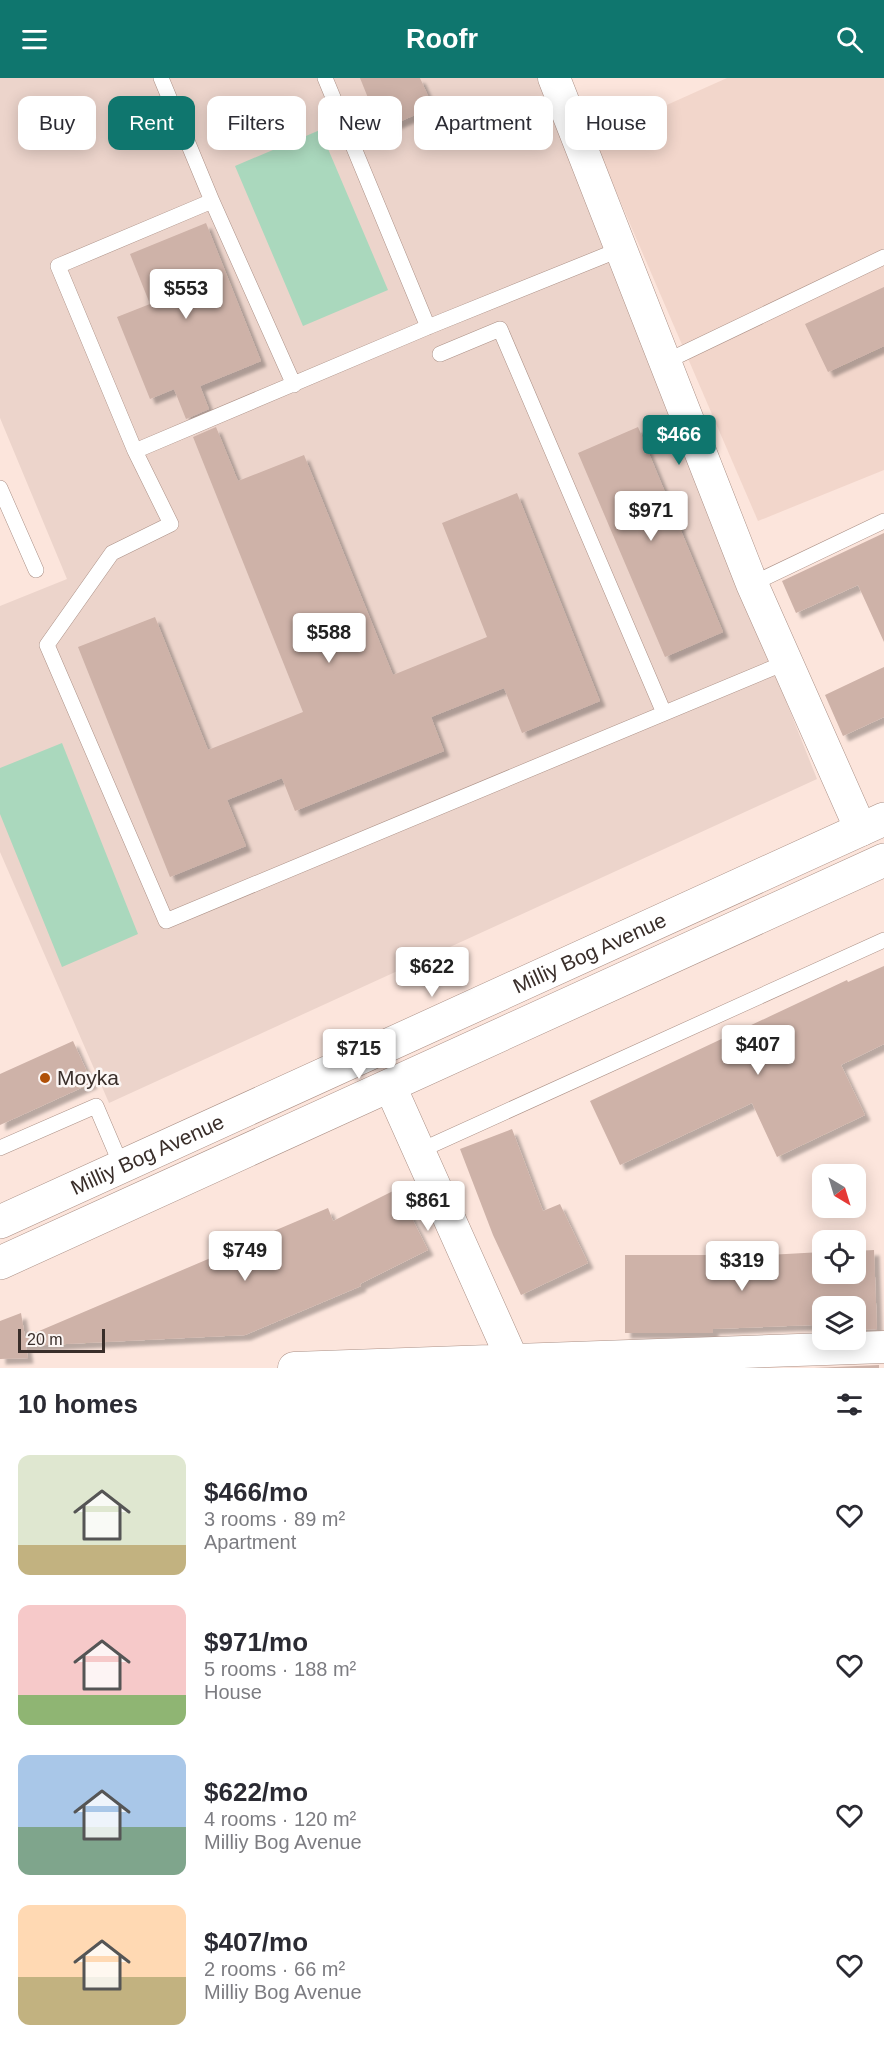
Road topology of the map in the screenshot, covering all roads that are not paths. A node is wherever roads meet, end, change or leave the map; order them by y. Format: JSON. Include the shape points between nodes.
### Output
{"nodes":[{"id":1,"x":161,"y":78,"type":"edge"},
{"id":2,"x":325,"y":78,"type":"edge"},
{"id":3,"x":554,"y":78,"type":"edge"},
{"id":4,"x":212,"y":201,"type":"junction"},
{"id":5,"x":621,"y":249,"type":"junction"},
{"id":6,"x":884,"y":257,"type":"edge"},
{"id":7,"x":428,"y":327,"type":"junction"},
{"id":8,"x":440,"y":354,"type":"dead end"},
{"id":9,"x":665,"y":362,"type":"junction"},
{"id":10,"x":294,"y":385,"type":"junction"},
{"id":11,"x":135,"y":451,"type":"junction"},
{"id":12,"x":0,"y":489,"type":"edge"},
{"id":13,"x":884,"y":521,"type":"edge"},
{"id":14,"x":36,"y":570,"type":"dead end"},
{"id":15,"x":752,"y":584,"type":"junction"},
{"id":16,"x":787,"y":662,"type":"junction"},
{"id":17,"x":664,"y":713,"type":"junction"},
{"id":18,"x":872,"y":825,"type":"edge"},
{"id":19,"x":884,"y":861,"type":"edge"},
{"id":20,"x":884,"y":940,"type":"edge"},
{"id":21,"x":374,"y":1052,"type":"junction"},
{"id":22,"x":390,"y":1086,"type":"junction"},
{"id":23,"x":0,"y":1148,"type":"edge"},
{"id":24,"x":419,"y":1151,"type":"junction"},
{"id":25,"x":122,"y":1167,"type":"junction"},
{"id":26,"x":0,"y":1222,"type":"edge"},
{"id":27,"x":0,"y":1263,"type":"edge"},
{"id":28,"x":884,"y":1347,"type":"edge"},
{"id":29,"x":512,"y":1363,"type":"edge"},
{"id":30,"x":294,"y":1368,"type":"edge"}],
"edges":[{"from":1,"to":4,"type":"lane"},
{"from":2,"to":7,"type":"lane"},
{"from":3,"to":5,"type":"street"},
{"from":4,"to":10,"type":"lane"},
{"from":4,"to":11,"type":"lane","via":[[58,266]]},
{"from":5,"to":7,"type":"lane"},
{"from":5,"to":9,"type":"street"},
{"from":6,"to":9,"type":"lane"},
{"from":7,"to":10,"type":"lane"},
{"from":8,"to":17,"type":"lane","via":[[500,329]]},
{"from":9,"to":15,"type":"street"},
{"from":10,"to":11,"type":"lane"},
{"from":11,"to":17,"type":"lane","via":[[171,524],[112,553],[46,645],[166,921]]},
{"from":12,"to":14,"type":"lane"},
{"from":13,"to":15,"type":"lane"},
{"from":15,"to":16,"type":"street"},
{"from":16,"to":17,"type":"lane"},
{"from":16,"to":18,"type":"street"},
{"from":18,"to":21,"type":"main road","name":"Milliy Bog Avenue"},
{"from":19,"to":22,"type":"main road","name":"Milliy Bog Avenue"},
{"from":20,"to":24,"type":"lane"},
{"from":21,"to":22,"type":"main road"},
{"from":21,"to":25,"type":"main road","name":"Milliy Bog Avenue"},
{"from":22,"to":24,"type":"street"},
{"from":22,"to":27,"type":"main road","name":"Milliy Bog Avenue"},
{"from":23,"to":25,"type":"lane","via":[[96,1106]]},
{"from":24,"to":29,"type":"street"},
{"from":25,"to":26,"type":"main road","name":"Milliy Bog Avenue"},
{"from":28,"to":29,"type":"street"},
{"from":29,"to":30,"type":"street"}]}
